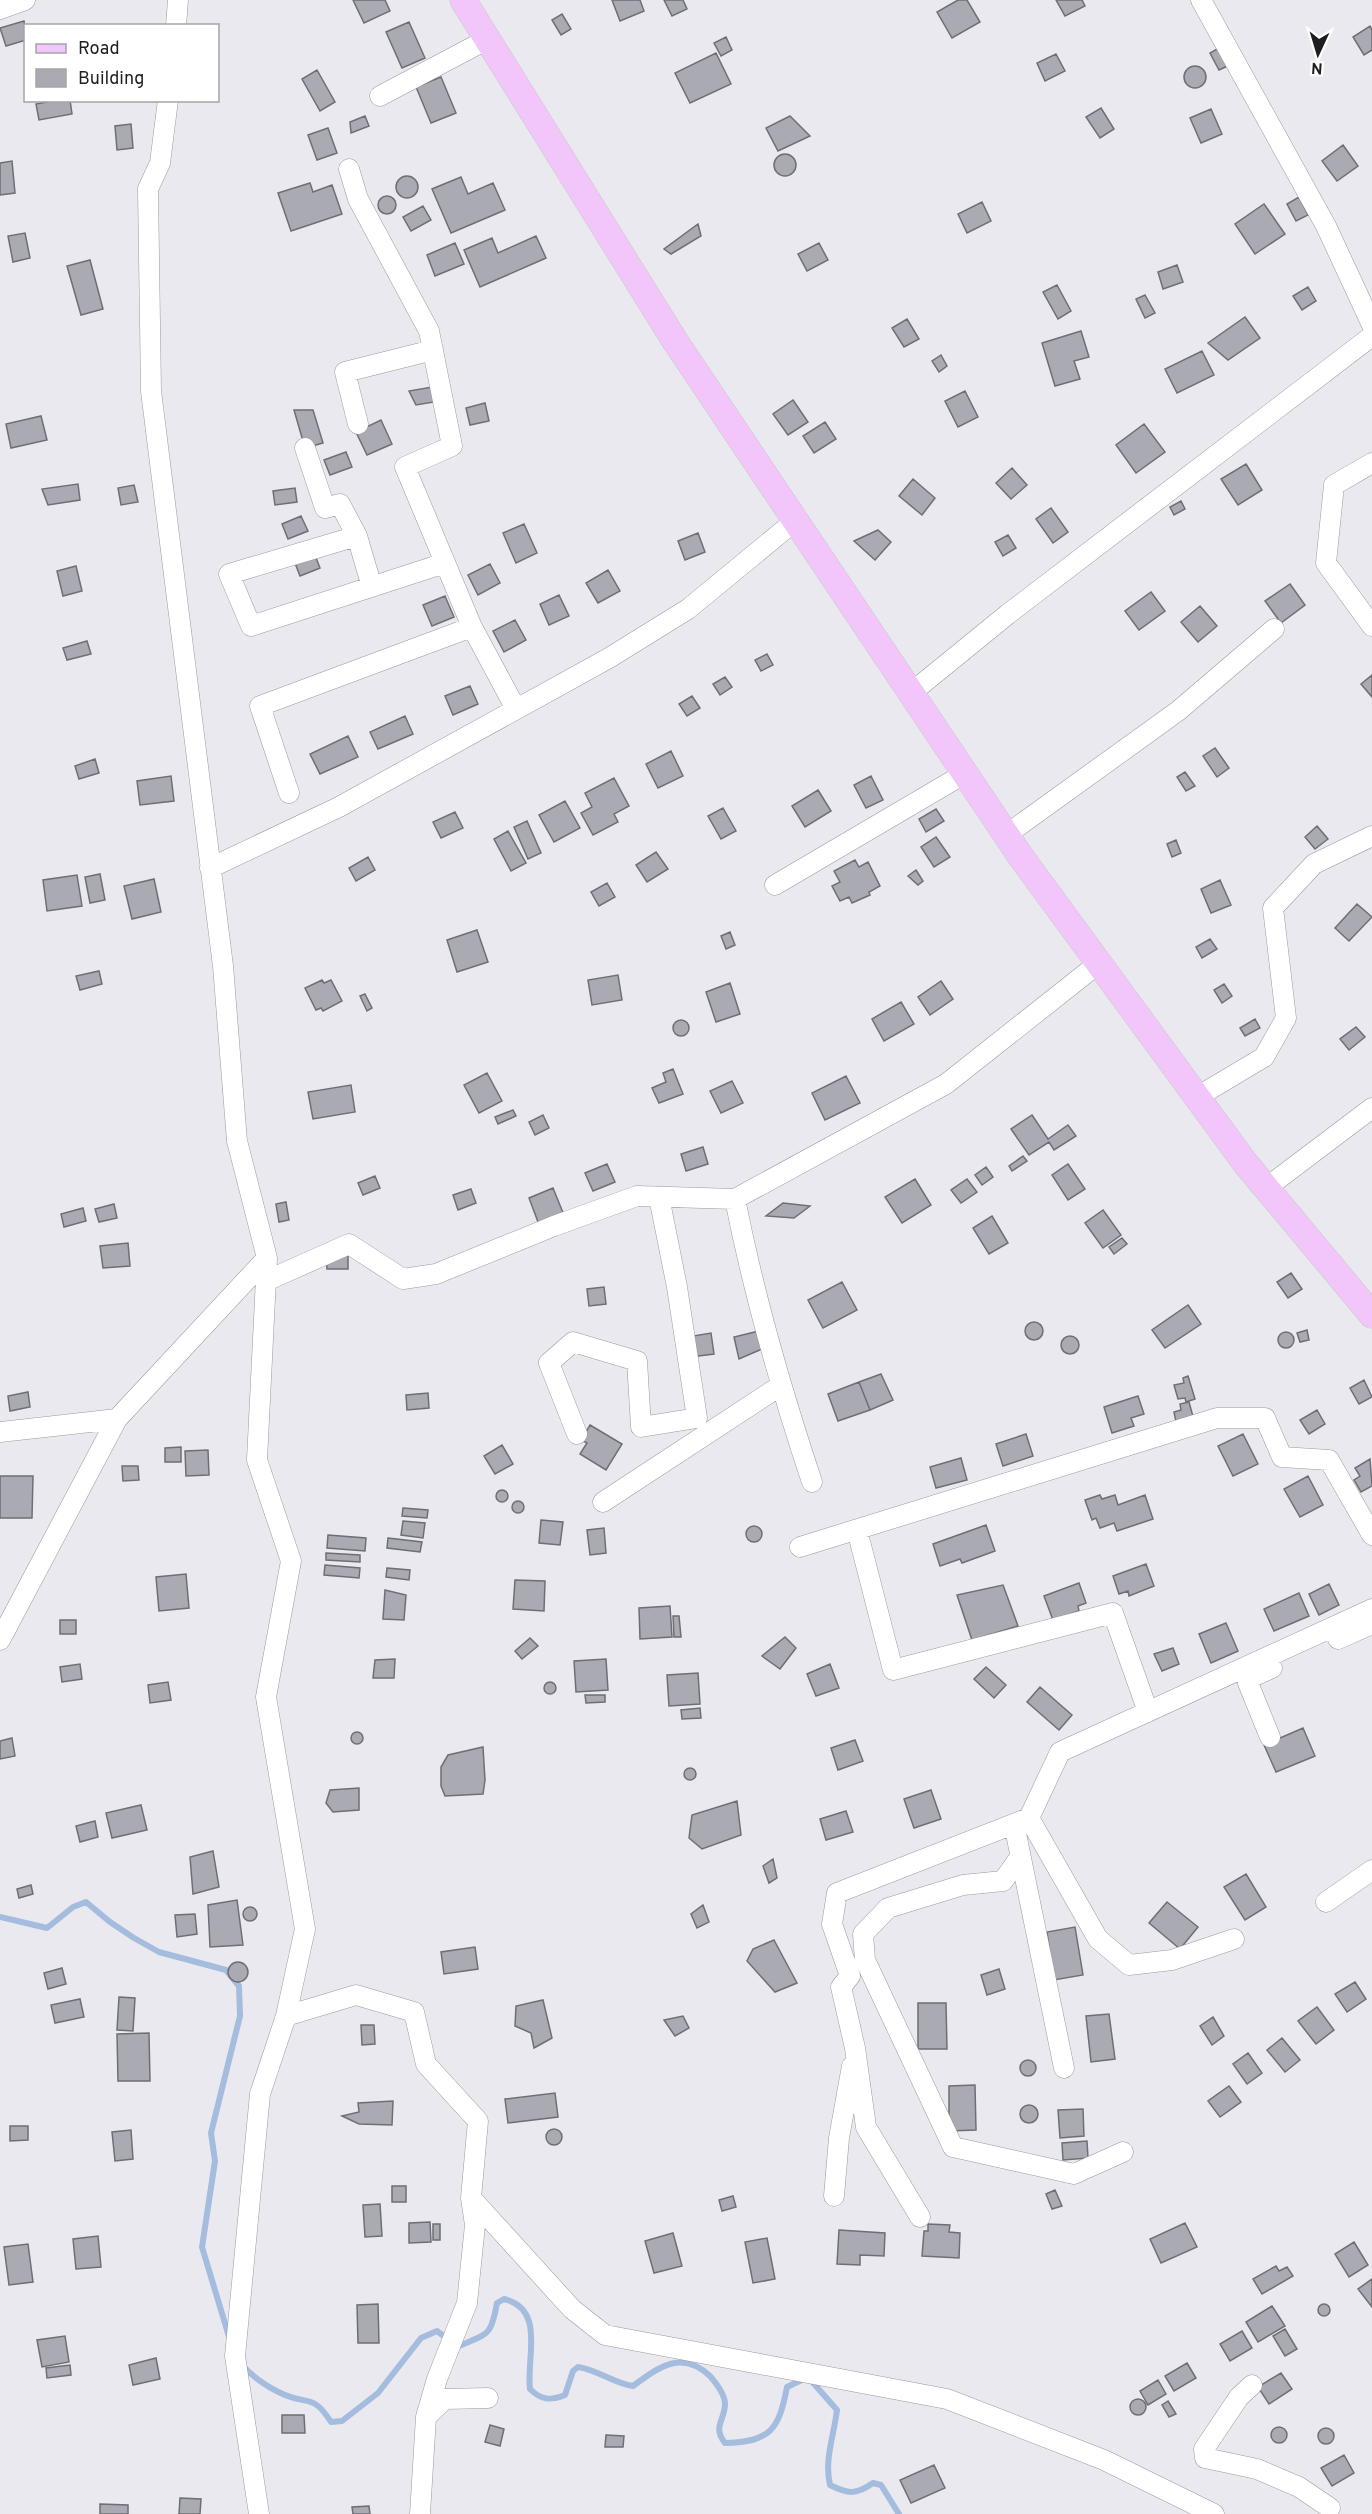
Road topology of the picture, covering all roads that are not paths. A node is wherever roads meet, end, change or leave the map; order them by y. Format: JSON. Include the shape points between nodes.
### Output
{"nodes":[{"id":1,"x":25,"y":0,"type":"edge"},
{"id":2,"x":178,"y":0,"type":"edge"},
{"id":3,"x":463,"y":0,"type":"edge"},
{"id":4,"x":1201,"y":0,"type":"edge"},
{"id":5,"x":0,"y":9,"type":"edge"},
{"id":6,"x":176,"y":24,"type":"edge"},
{"id":7,"x":486,"y":40,"type":"junction"},
{"id":8,"x":380,"y":96,"type":"dead end"},
{"id":9,"x":168,"y":102,"type":"edge"},
{"id":10,"x":349,"y":168,"type":"dead end"},
{"id":11,"x":1372,"y":325,"type":"edge"},
{"id":12,"x":1372,"y":336,"type":"edge"},
{"id":13,"x":433,"y":350,"type":"junction"},
{"id":14,"x":358,"y":424,"type":"dead end"},
{"id":15,"x":305,"y":448,"type":"dead end"},
{"id":16,"x":1372,"y":463,"type":"edge"},
{"id":17,"x":795,"y":521,"type":"junction"},
{"id":18,"x":357,"y":536,"type":"junction"},
{"id":19,"x":445,"y":563,"type":"junction"},
{"id":20,"x":372,"y":587,"type":"junction"},
{"id":21,"x":1372,"y":626,"type":"edge"},
{"id":22,"x":472,"y":627,"type":"junction"},
{"id":23,"x":1274,"y":629,"type":"dead end"},
{"id":24,"x":911,"y":693,"type":"junction"},
{"id":25,"x":516,"y":709,"type":"junction"},
{"id":26,"x":964,"y":774,"type":"junction"},
{"id":27,"x":289,"y":793,"type":"dead end"},
{"id":28,"x":1006,"y":835,"type":"junction"},
{"id":29,"x":1371,"y":835,"type":"edge"},
{"id":30,"x":210,"y":868,"type":"junction"},
{"id":31,"x":775,"y":885,"type":"dead end"},
{"id":32,"x":1099,"y":963,"type":"junction"},
{"id":33,"x":1197,"y":1097,"type":"junction"},
{"id":34,"x":1372,"y":1108,"type":"edge"},
{"id":35,"x":1266,"y":1188,"type":"junction"},
{"id":36,"x":659,"y":1197,"type":"junction"},
{"id":37,"x":735,"y":1199,"type":"junction"},
{"id":38,"x":267,"y":1258,"type":"junction"},
{"id":39,"x":266,"y":1281,"type":"junction"},
{"id":40,"x":1372,"y":1315,"type":"edge"},
{"id":41,"x":780,"y":1386,"type":"junction"},
{"id":42,"x":117,"y":1419,"type":"junction"},
{"id":43,"x":0,"y":1431,"type":"edge"},
{"id":44,"x":577,"y":1434,"type":"dead end"},
{"id":45,"x":812,"y":1482,"type":"dead end"},
{"id":46,"x":603,"y":1502,"type":"dead end"},
{"id":47,"x":857,"y":1530,"type":"junction"},
{"id":48,"x":1372,"y":1535,"type":"edge"},
{"id":49,"x":800,"y":1547,"type":"dead end"},
{"id":50,"x":1372,"y":1609,"type":"edge"},
{"id":51,"x":1372,"y":1624,"type":"edge"},
{"id":52,"x":0,"y":1640,"type":"edge"},
{"id":53,"x":1148,"y":1712,"type":"junction"},
{"id":54,"x":1270,"y":1737,"type":"dead end"},
{"id":55,"x":1022,"y":1821,"type":"junction"},
{"id":56,"x":1020,"y":1857,"type":"junction"},
{"id":57,"x":1372,"y":1870,"type":"edge"},
{"id":58,"x":1326,"y":1902,"type":"dead end"},
{"id":59,"x":1234,"y":1939,"type":"dead end"},
{"id":60,"x":286,"y":2016,"type":"junction"},
{"id":61,"x":855,"y":2048,"type":"junction"},
{"id":62,"x":1064,"y":2068,"type":"dead end"},
{"id":63,"x":1123,"y":2152,"type":"dead end"},
{"id":64,"x":834,"y":2196,"type":"dead end"},
{"id":65,"x":471,"y":2198,"type":"junction"},
{"id":66,"x":920,"y":2217,"type":"dead end"},
{"id":67,"x":1252,"y":2385,"type":"dead end"},
{"id":68,"x":488,"y":2398,"type":"dead end"},
{"id":69,"x":426,"y":2417,"type":"junction"},
{"id":70,"x":1330,"y":2508,"type":"dead end"},
{"id":71,"x":259,"y":2514,"type":"edge"},
{"id":72,"x":420,"y":2514,"type":"edge"},
{"id":73,"x":1215,"y":2514,"type":"edge"}],
"edges":[{"from":1,"to":5,"type":"street"},
{"from":2,"to":6,"type":"street"},
{"from":3,"to":7,"type":"main road"},
{"from":4,"to":11,"type":"street","via":[[1326,226]]},
{"from":7,"to":8,"type":"street"},
{"from":7,"to":17,"type":"main road","via":[[675,341]]},
{"from":9,"to":30,"type":"street","via":[[160,163],[148,189],[151,390]]},
{"from":10,"to":13,"type":"street","via":[[358,199],[429,331]]},
{"from":12,"to":24,"type":"street","via":[[1008,614]]},
{"from":13,"to":14,"type":"street","via":[[345,372]]},
{"from":13,"to":19,"type":"street","via":[[452,446],[405,467]]},
{"from":15,"to":18,"type":"street","via":[[325,508],[340,504]]},
{"from":16,"to":21,"type":"street","via":[[1334,485],[1326,563]]},
{"from":17,"to":24,"type":"main road"},
{"from":17,"to":25,"type":"street","via":[[688,609]]},
{"from":18,"to":20,"type":"street"},
{"from":18,"to":20,"type":"street","via":[[230,574],[251,626]]},
{"from":19,"to":20,"type":"street"},
{"from":19,"to":22,"type":"street"},
{"from":22,"to":25,"type":"street"},
{"from":22,"to":27,"type":"street","via":[[260,706]]},
{"from":23,"to":28,"type":"street","via":[[1178,711]]},
{"from":24,"to":26,"type":"main road"},
{"from":25,"to":30,"type":"street","via":[[339,807]]},
{"from":26,"to":28,"type":"main road"},
{"from":26,"to":31,"type":"street"},
{"from":28,"to":32,"type":"main road"},
{"from":29,"to":33,"type":"street","via":[[1314,864],[1273,908],[1286,1018],[1264,1057]]},
{"from":30,"to":38,"type":"street","via":[[223,966],[237,1141]]},
{"from":32,"to":33,"type":"main road"},
{"from":32,"to":37,"type":"street","via":[[946,1084]]},
{"from":33,"to":35,"type":"main road"},
{"from":34,"to":35,"type":"street"},
{"from":35,"to":40,"type":"main road"},
{"from":36,"to":37,"type":"street"},
{"from":36,"to":39,"type":"street","via":[[637,1196],[436,1274],[403,1279],[350,1244]]},
{"from":36,"to":44,"type":"street","via":[[697,1418],[641,1428],[637,1361],[573,1342],[549,1363]]},
{"from":37,"to":41,"type":"street"},
{"from":38,"to":39,"type":"street"},
{"from":38,"to":42,"type":"street"},
{"from":39,"to":60,"type":"street","via":[[257,1460],[291,1561],[266,1697],[305,1929]]},
{"from":41,"to":45,"type":"street"},
{"from":41,"to":46,"type":"street"},
{"from":42,"to":43,"type":"street"},
{"from":42,"to":52,"type":"street"},
{"from":47,"to":48,"type":"street","via":[[1218,1418],[1265,1418],[1282,1456],[1329,1460]]},
{"from":47,"to":49,"type":"street"},
{"from":47,"to":53,"type":"street","via":[[893,1670],[1113,1613]]},
{"from":50,"to":53,"type":"street"},
{"from":51,"to":54,"type":"street","via":[[1252,1677],[1248,1683]]},
{"from":53,"to":55,"type":"street","via":[[1060,1752]]},
{"from":55,"to":56,"type":"street"},
{"from":55,"to":59,"type":"street","via":[[1098,1939],[1129,1965],[1172,1960]]},
{"from":55,"to":61,"type":"street","via":[[837,1893],[832,1924],[850,1976],[841,1987]]},
{"from":56,"to":62,"type":"street"},
{"from":56,"to":63,"type":"street","via":[[1003,1881],[963,1885],[888,1908],[862,1934],[865,1960],[953,2147],[1074,2174]]},
{"from":57,"to":58,"type":"street"},
{"from":60,"to":65,"type":"street","via":[[356,1995],[414,2012],[426,2064],[478,2121]]},
{"from":60,"to":71,"type":"street","via":[[260,2094],[235,2356]]},
{"from":61,"to":64,"type":"street","via":[[839,2138]]},
{"from":61,"to":66,"type":"street","via":[[866,2127]]},
{"from":65,"to":69,"type":"street","via":[[475,2225],[467,2303],[436,2379]]},
{"from":65,"to":73,"type":"street","via":[[572,2309],[605,2335],[947,2399],[1104,2460]]},
{"from":67,"to":70,"type":"street","via":[[1239,2397],[1204,2449],[1205,2458],[1257,2469],[1299,2487]]},
{"from":68,"to":69,"type":"street","via":[[445,2399]]},
{"from":69,"to":72,"type":"street"}]}
